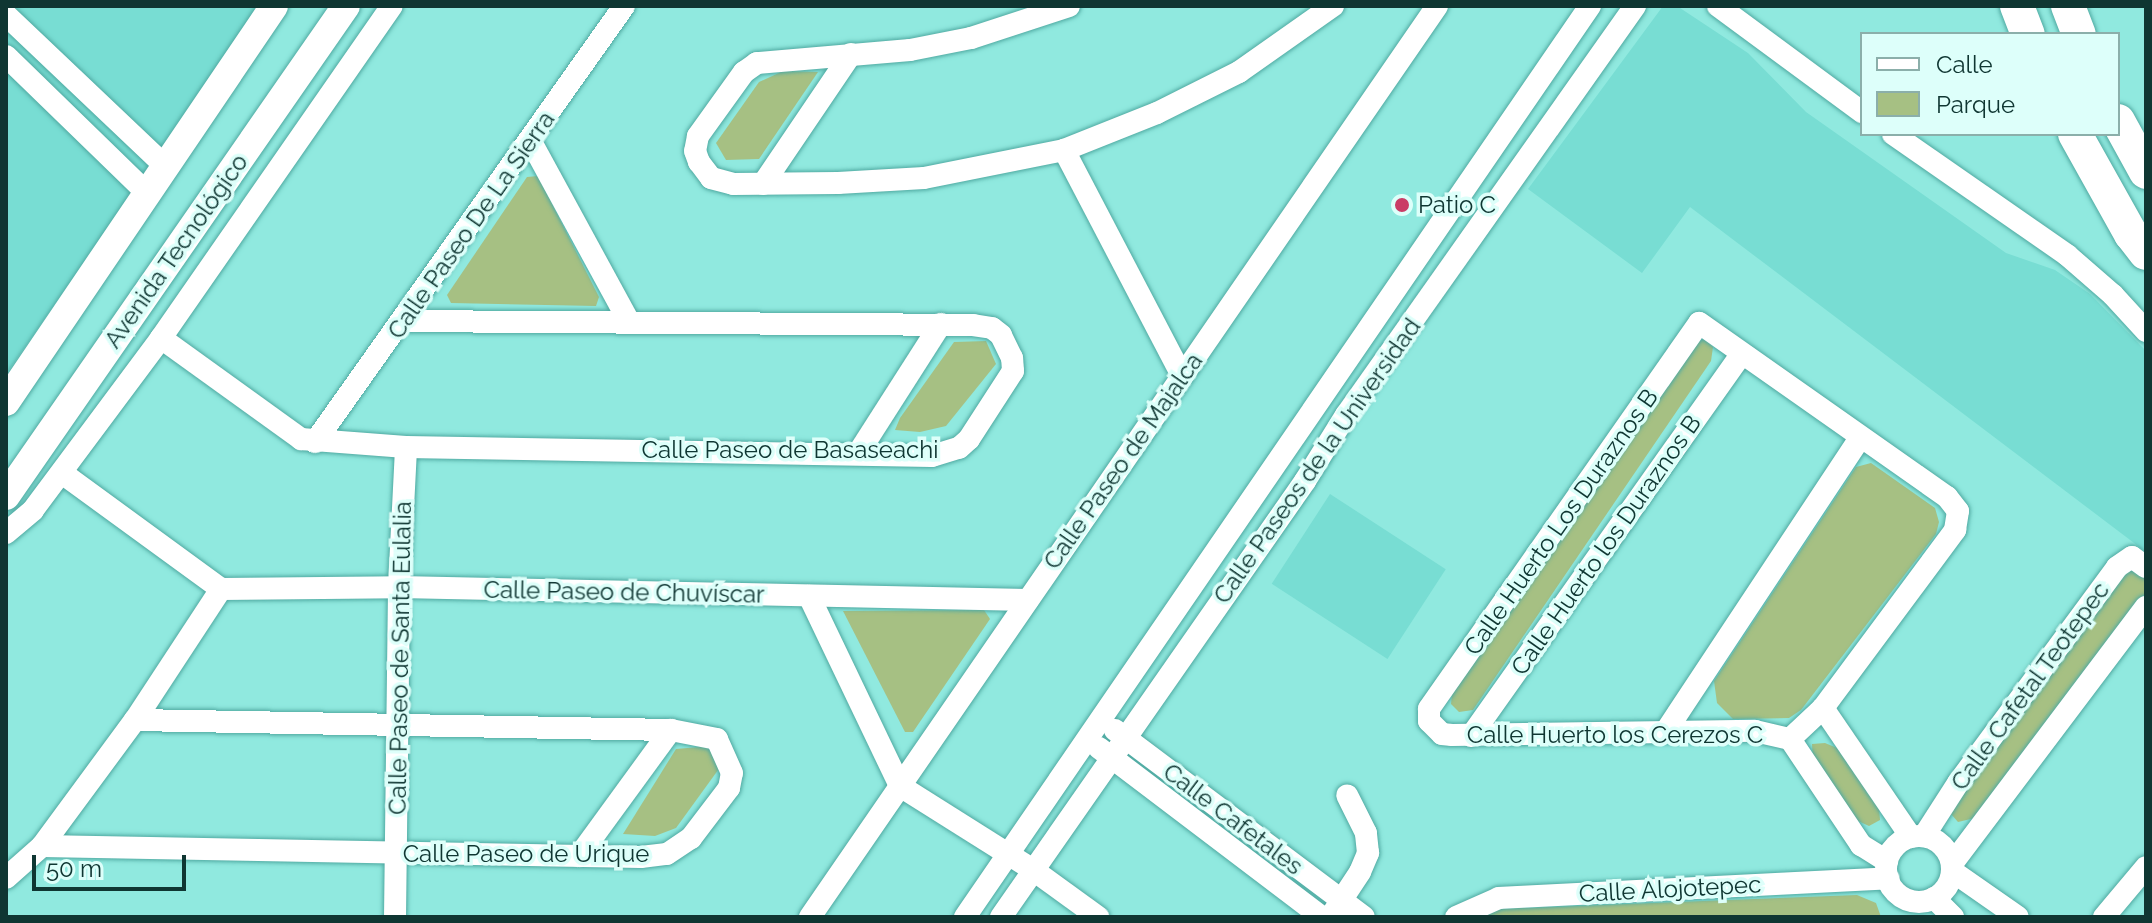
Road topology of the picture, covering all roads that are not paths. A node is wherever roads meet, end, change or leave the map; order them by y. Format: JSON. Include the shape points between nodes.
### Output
{"nodes":[{"id":1,"x":274,"y":6,"type":"edge"},
{"id":2,"x":346,"y":6,"type":"edge"},
{"id":3,"x":392,"y":6,"type":"edge"},
{"id":4,"x":624,"y":6,"type":"edge"},
{"id":5,"x":1069,"y":6,"type":"edge"},
{"id":6,"x":1333,"y":6,"type":"edge"},
{"id":7,"x":1437,"y":6,"type":"edge"},
{"id":8,"x":1590,"y":6,"type":"edge"},
{"id":9,"x":1635,"y":6,"type":"edge"},
{"id":10,"x":1718,"y":6,"type":"edge"},
{"id":11,"x":2017,"y":6,"type":"edge"},
{"id":12,"x":2068,"y":6,"type":"edge"},
{"id":13,"x":6,"y":15,"type":"edge"},
{"id":14,"x":2027,"y":32,"type":"edge"},
{"id":15,"x":2078,"y":32,"type":"edge"},
{"id":16,"x":851,"y":54,"type":"junction"},
{"id":17,"x":6,"y":56,"type":"edge"},
{"id":18,"x":1547,"y":71,"type":"junction"},
{"id":19,"x":1575,"y":90,"type":"junction"},
{"id":20,"x":1860,"y":111,"type":"edge"},
{"id":21,"x":2120,"y":125,"type":"edge"},
{"id":22,"x":1896,"y":136,"type":"edge"},
{"id":23,"x":2076,"y":136,"type":"edge"},
{"id":24,"x":530,"y":140,"type":"junction"},
{"id":25,"x":1064,"y":150,"type":"junction"},
{"id":26,"x":165,"y":166,"type":"junction"},
{"id":27,"x":2146,"y":172,"type":"edge"},
{"id":28,"x":763,"y":184,"type":"junction"},
{"id":29,"x":146,"y":192,"type":"junction"},
{"id":30,"x":2146,"y":253,"type":"edge"},
{"id":31,"x":628,"y":320,"type":"junction"},
{"id":32,"x":404,"y":321,"type":"junction"},
{"id":33,"x":941,"y":324,"type":"junction"},
{"id":34,"x":2146,"y":331,"type":"edge"},
{"id":35,"x":161,"y":338,"type":"junction"},
{"id":36,"x":1741,"y":354,"type":"junction"},
{"id":37,"x":1182,"y":376,"type":"junction"},
{"id":38,"x":1321,"y":399,"type":"junction"},
{"id":39,"x":6,"y":402,"type":"edge"},
{"id":40,"x":1346,"y":415,"type":"junction"},
{"id":41,"x":1860,"y":438,"type":"junction"},
{"id":42,"x":315,"y":442,"type":"junction"},
{"id":43,"x":406,"y":447,"type":"junction"},
{"id":44,"x":859,"y":452,"type":"junction"},
{"id":45,"x":62,"y":473,"type":"junction"},
{"id":46,"x":6,"y":496,"type":"edge"},
{"id":47,"x":6,"y":533,"type":"edge"},
{"id":48,"x":2146,"y":567,"type":"edge"},
{"id":49,"x":399,"y":587,"type":"junction"},
{"id":50,"x":221,"y":589,"type":"junction"},
{"id":51,"x":809,"y":596,"type":"junction"},
{"id":52,"x":1028,"y":600,"type":"junction"},
{"id":53,"x":2146,"y":607,"type":"edge"},
{"id":54,"x":1823,"y":708,"type":"junction"},
{"id":55,"x":135,"y":720,"type":"junction"},
{"id":56,"x":1103,"y":721,"type":"junction"},
{"id":57,"x":1429,"y":721,"type":"joint"},
{"id":58,"x":398,"y":723,"type":"junction"},
{"id":59,"x":671,"y":730,"type":"junction"},
{"id":60,"x":1666,"y":731,"type":"junction"},
{"id":61,"x":1471,"y":736,"type":"junction"},
{"id":62,"x":1125,"y":737,"type":"junction"},
{"id":63,"x":1790,"y":739,"type":"junction"},
{"id":64,"x":1088,"y":740,"type":"junction"},
{"id":65,"x":1111,"y":758,"type":"junction"},
{"id":66,"x":900,"y":786,"type":"junction"},
{"id":67,"x":1347,"y":795,"type":"dead end"},
{"id":68,"x":1918,"y":836,"type":"junction"},
{"id":69,"x":42,"y":846,"type":"junction"},
{"id":70,"x":396,"y":854,"type":"junction"},
{"id":71,"x":1008,"y":854,"type":"junction"},
{"id":72,"x":579,"y":856,"type":"junction"},
{"id":73,"x":1952,"y":867,"type":"junction"},
{"id":74,"x":2146,"y":867,"type":"edge"},
{"id":75,"x":1032,"y":869,"type":"junction"},
{"id":76,"x":1888,"y":869,"type":"junction"},
{"id":77,"x":6,"y":878,"type":"edge"},
{"id":78,"x":1917,"y":905,"type":"edge"},
{"id":79,"x":1336,"y":909,"type":"edge"},
{"id":80,"x":395,"y":917,"type":"edge"},
{"id":81,"x":810,"y":917,"type":"edge"},
{"id":82,"x":965,"y":917,"type":"edge"},
{"id":83,"x":1001,"y":917,"type":"edge"},
{"id":84,"x":1098,"y":917,"type":"edge"},
{"id":85,"x":1322,"y":917,"type":"edge"},
{"id":86,"x":1364,"y":917,"type":"edge"},
{"id":87,"x":1456,"y":917,"type":"edge"},
{"id":88,"x":1953,"y":917,"type":"edge"},
{"id":89,"x":2018,"y":917,"type":"edge"},
{"id":90,"x":2104,"y":917,"type":"edge"}],
"edges":[{"from":1,"to":26,"type":"main road"},
{"from":2,"to":46,"type":"main road","name":"Avenida Tecnológico"},
{"from":3,"to":35,"type":"street"},
{"from":4,"to":24,"type":"street","name":"Calle Paseo De La Sierra"},
{"from":5,"to":16,"type":"street","via":[[971,38]]},
{"from":6,"to":25,"type":"street","via":[[1239,72],[1157,113]]},
{"from":7,"to":37,"type":"street","name":"Calle Paseo de Majalca"},
{"from":8,"to":18,"type":"street","name":"Calle Paseos de la Universidad"},
{"from":9,"to":19,"type":"street","name":"Calle Paseos de la Universidad"},
{"from":10,"to":20,"type":"street"},
{"from":11,"to":14,"type":"highway"},
{"from":12,"to":15,"type":"highway"},
{"from":13,"to":26,"type":"street"},
{"from":16,"to":28,"type":"street"},
{"from":16,"to":28,"type":"street","via":[[750,66],[698,136],[695,151],[711,178]]},
{"from":17,"to":29,"type":"street"},
{"from":18,"to":19,"type":"street"},
{"from":18,"to":38,"type":"street","name":"Calle Paseos de la Universidad"},
{"from":19,"to":40,"type":"street","name":"Calle Paseos de la Universidad"},
{"from":21,"to":27,"type":"highway"},
{"from":22,"to":34,"type":"street","via":[[2067,255]]},
{"from":23,"to":30,"type":"highway"},
{"from":24,"to":31,"type":"street"},
{"from":24,"to":32,"type":"street","name":"Calle Paseo De La Sierra"},
{"from":25,"to":28,"type":"street","via":[[924,178]]},
{"from":25,"to":37,"type":"street"},
{"from":26,"to":29,"type":"main road"},
{"from":29,"to":39,"type":"main road"},
{"from":31,"to":32,"type":"street","name":"Calle Paseo de Basaseachi"},
{"from":31,"to":33,"type":"street","name":"Calle Paseo de Basaseachi"},
{"from":32,"to":42,"type":"street","name":"Calle Paseo De La Sierra"},
{"from":33,"to":44,"type":"street"},
{"from":33,"to":44,"type":"street","name":"Calle Paseo de Basaseachi","via":[[992,328],[1008,346],[1013,371],[984,422],[949,452]]},
{"from":35,"to":42,"type":"street","name":"Calle Paseo de Basaseachi","via":[[288,433]]},
{"from":35,"to":45,"type":"street"},
{"from":36,"to":41,"type":"street"},
{"from":36,"to":57,"type":"street","name":"Calle Huerto Los Duraznos B","via":[[1699,323],[1429,709]]},
{"from":36,"to":61,"type":"street","name":"Calle Huerto los Duraznos B"},
{"from":37,"to":52,"type":"street","name":"Calle Paseo de Majalca"},
{"from":38,"to":40,"type":"street"},
{"from":38,"to":56,"type":"street","name":"Calle Paseos de la Universidad"},
{"from":40,"to":62,"type":"street","name":"Calle Paseos de la Universidad"},
{"from":41,"to":54,"type":"street","via":[[1947,497],[1958,511],[1955,530]]},
{"from":41,"to":60,"type":"street"},
{"from":42,"to":43,"type":"street","name":"Calle Paseo de Basaseachi"},
{"from":43,"to":44,"type":"street","name":"Calle Paseo de Basaseachi"},
{"from":43,"to":49,"type":"street","name":"Calle Paseo de Santa Eulalia"},
{"from":45,"to":47,"type":"street","via":[[22,522]]},
{"from":45,"to":50,"type":"street"},
{"from":48,"to":68,"type":"street","name":"Calle Cafetal Teotepec","via":[[2132,557],[2117,567]]},
{"from":49,"to":50,"type":"street","name":"Calle Paseo de Chuvíscar"},
{"from":49,"to":51,"type":"street","name":"Calle Paseo de Chuvíscar"},
{"from":49,"to":58,"type":"street","name":"Calle Paseo de Santa Eulalia"},
{"from":50,"to":55,"type":"street"},
{"from":51,"to":52,"type":"street","name":"Calle Paseo de Chuvíscar"},
{"from":51,"to":66,"type":"street"},
{"from":52,"to":66,"type":"street","name":"Calle Paseo de Majalca"},
{"from":53,"to":73,"type":"street","name":"Calle Cafetal Teotepec"},
{"from":54,"to":63,"type":"street"},
{"from":54,"to":68,"type":"street"},
{"from":55,"to":58,"type":"street","name":"Calle Paseo de Urique"},
{"from":55,"to":69,"type":"street"},
{"from":56,"to":62,"type":"street","name":"Calle Cafetales"},
{"from":56,"to":64,"type":"street","name":"Calle Paseos de la Universidad"},
{"from":57,"to":61,"type":"street","name":"Calle Huerto los Cerezos C","via":[[1442,734]]},
{"from":58,"to":59,"type":"street","name":"Calle Paseo de Urique"},
{"from":58,"to":70,"type":"street","name":"Calle Paseo de Santa Eulalia"},
{"from":59,"to":72,"type":"street"},
{"from":59,"to":72,"type":"street","name":"Calle Paseo de Urique","via":[[710,736],[723,747],[732,773],[714,812],[691,838],[667,854]]},
{"from":60,"to":61,"type":"street","name":"Calle Huerto los Cerezos C"},
{"from":60,"to":63,"type":"street","name":"Calle Huerto los Cerezos C","via":[[1755,731]]},
{"from":62,"to":65,"type":"street","name":"Calle Paseos de la Universidad"},
{"from":62,"to":79,"type":"street","name":"Calle Cafetales"},
{"from":63,"to":76,"type":"street","name":"Calle Huerto los Cerezos C","via":[[1861,845]]},
{"from":64,"to":65,"type":"street","name":"Calle Cafetales"},
{"from":64,"to":71,"type":"street","name":"Calle Paseos de la Universidad"},
{"from":65,"to":75,"type":"street","name":"Calle Paseos de la Universidad"},
{"from":65,"to":85,"type":"street","name":"Calle Cafetales"},
{"from":66,"to":71,"type":"street"},
{"from":66,"to":81,"type":"street","name":"Calle Paseo de Majalca"},
{"from":67,"to":79,"type":"street","via":[[1366,833],[1368,853]]},
{"from":68,"to":73,"type":"street","via":[[1943,846]]},
{"from":68,"to":76,"type":"street","via":[[1896,845]]},
{"from":69,"to":70,"type":"street","name":"Calle Paseo de Urique"},
{"from":69,"to":77,"type":"street"},
{"from":70,"to":72,"type":"street","name":"Calle Paseo de Urique"},
{"from":70,"to":80,"type":"street","name":"Calle Paseo de Santa Eulalia"},
{"from":71,"to":75,"type":"street"},
{"from":71,"to":82,"type":"street","name":"Calle Paseos de la Universidad"},
{"from":73,"to":78,"type":"street","via":[[1947,887]]},
{"from":73,"to":89,"type":"street"},
{"from":74,"to":90,"type":"street"},
{"from":75,"to":83,"type":"street","name":"Calle Paseos de la Universidad"},
{"from":75,"to":84,"type":"street"},
{"from":76,"to":78,"type":"street","via":[[1897,893]]},
{"from":76,"to":87,"type":"street","name":"Calle Alojotepec","via":[[1499,898]]},
{"from":78,"to":88,"type":"street"},
{"from":79,"to":86,"type":"street","name":"Calle Cafetales"}]}
